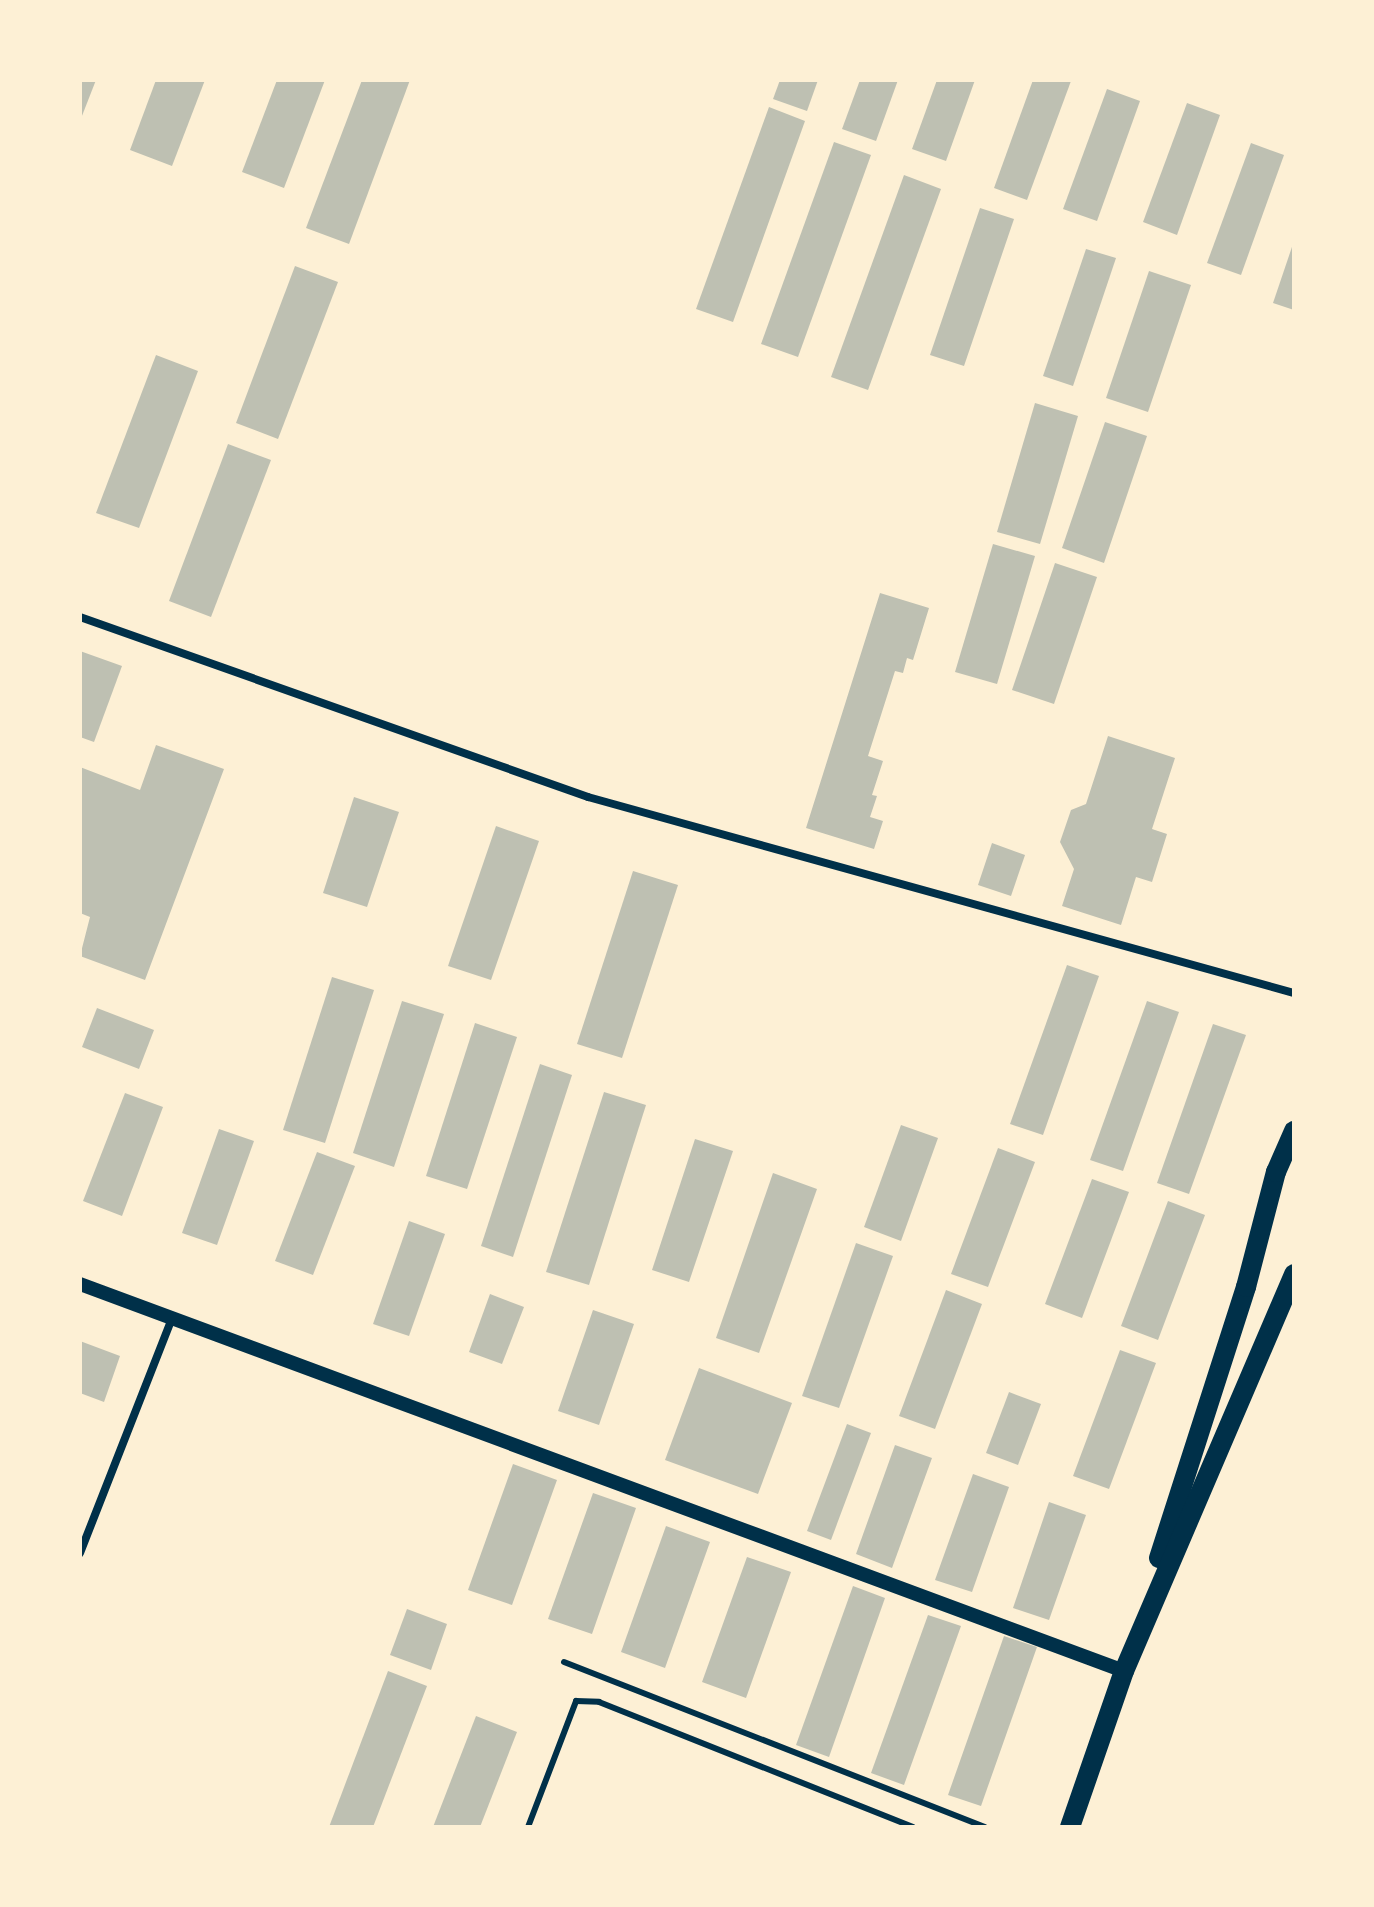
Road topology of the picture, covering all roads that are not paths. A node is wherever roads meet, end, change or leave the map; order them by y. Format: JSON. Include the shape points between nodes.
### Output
{"nodes":[{"id":1,"x":80,"y":617,"type":"edge"},
{"id":2,"x":1294,"y":993,"type":"edge"},
{"id":3,"x":1294,"y":1131,"type":"edge"},
{"id":4,"x":1294,"y":1274,"type":"edge"},
{"id":5,"x":80,"y":1284,"type":"edge"},
{"id":6,"x":172,"y":1318,"type":"junction"},
{"id":7,"x":80,"y":1553,"type":"edge"},
{"id":8,"x":564,"y":1662,"type":"dead end"},
{"id":9,"x":1124,"y":1671,"type":"junction"},
{"id":10,"x":528,"y":1827,"type":"edge"},
{"id":11,"x":913,"y":1827,"type":"edge"},
{"id":12,"x":985,"y":1827,"type":"edge"},
{"id":13,"x":1070,"y":1827,"type":"edge"}],
"edges":[{"from":1,"to":2,"type":"street","via":[[588,797]]},
{"from":3,"to":9,"type":"main road","via":[[1276,1172],[1246,1287]]},
{"from":4,"to":9,"type":"main road"},
{"from":5,"to":6,"type":"street"},
{"from":6,"to":7,"type":"street"},
{"from":6,"to":9,"type":"street"},
{"from":8,"to":12,"type":"lane"},
{"from":9,"to":13,"type":"main road"},
{"from":10,"to":11,"type":"lane","via":[[576,1701],[599,1702]]}]}
